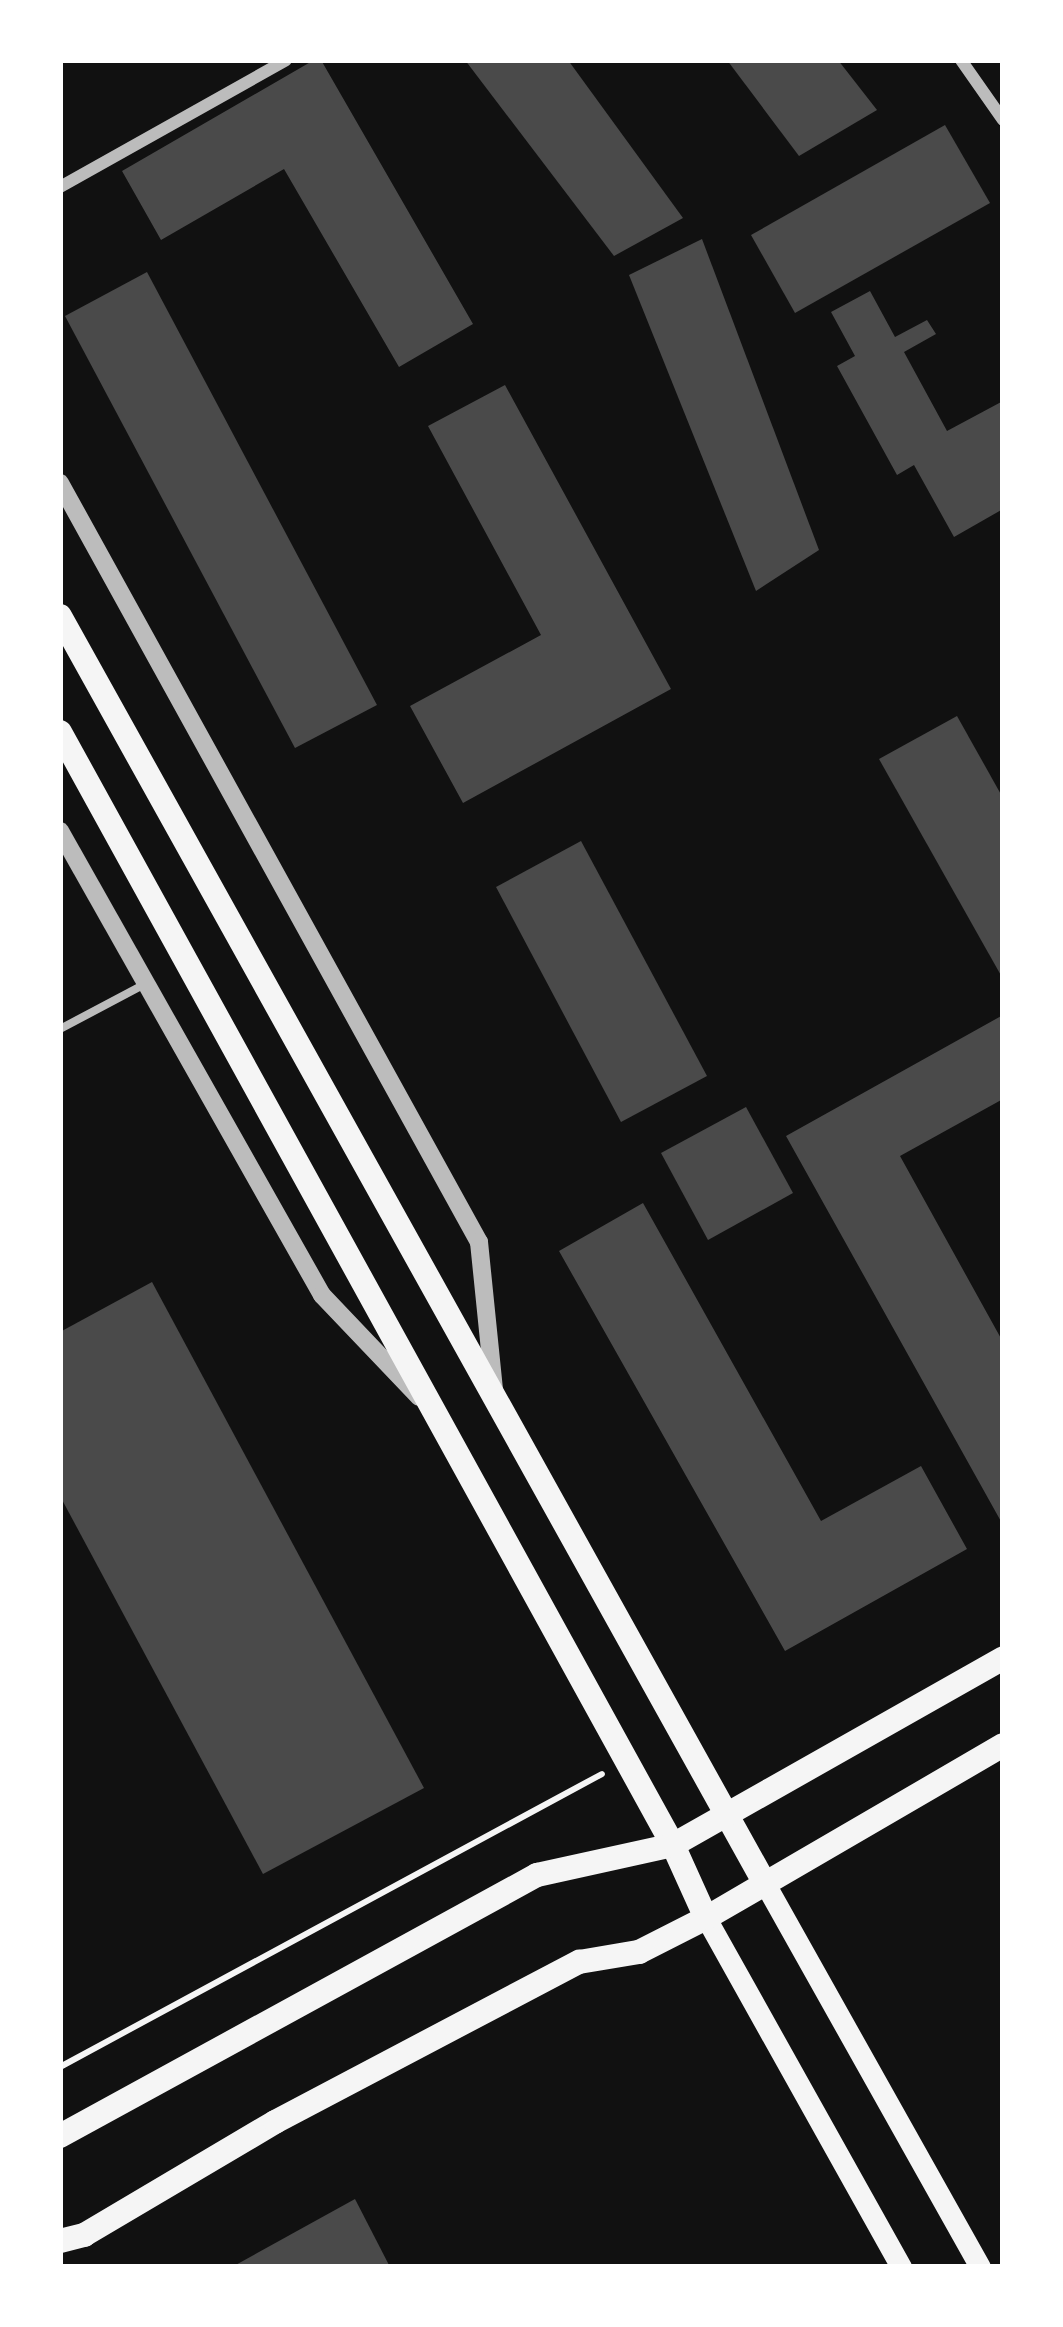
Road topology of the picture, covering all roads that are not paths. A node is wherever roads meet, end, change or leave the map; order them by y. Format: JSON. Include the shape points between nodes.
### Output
{"nodes":[{"id":1,"x":286,"y":60,"type":"edge"},
{"id":2,"x":961,"y":60,"type":"edge"},
{"id":3,"x":1003,"y":120,"type":"edge"},
{"id":4,"x":60,"y":187,"type":"edge"},
{"id":5,"x":60,"y":483,"type":"edge"},
{"id":6,"x":60,"y":616,"type":"edge"},
{"id":7,"x":60,"y":732,"type":"edge"},
{"id":8,"x":60,"y":831,"type":"edge"},
{"id":9,"x":144,"y":984,"type":"junction"},
{"id":10,"x":60,"y":1030,"type":"edge"},
{"id":11,"x":494,"y":1389,"type":"junction"},
{"id":12,"x":435,"y":1413,"type":"junction"},
{"id":13,"x":1003,"y":1658,"type":"edge"},
{"id":14,"x":1003,"y":1745,"type":"edge"},
{"id":15,"x":726,"y":1816,"type":"junction"},
{"id":16,"x":673,"y":1845,"type":"junction"},
{"id":17,"x":764,"y":1882,"type":"junction"},
{"id":18,"x":706,"y":1918,"type":"junction"},
{"id":19,"x":60,"y":2136,"type":"edge"},
{"id":20,"x":72,"y":2238,"type":"edge"},
{"id":21,"x":60,"y":2258,"type":"edge"},
{"id":22,"x":901,"y":2267,"type":"edge"},
{"id":23,"x":980,"y":2267,"type":"edge"}],
"edges":[{"from":1,"to":4,"type":"street"},
{"from":2,"to":3,"type":"street"},
{"from":5,"to":11,"type":"street","via":[[479,1242]]},
{"from":6,"to":11,"type":"main road"},
{"from":7,"to":12,"type":"main road"},
{"from":8,"to":9,"type":"street"},
{"from":9,"to":10,"type":"lane"},
{"from":9,"to":12,"type":"street","via":[[322,1295]]},
{"from":11,"to":15,"type":"main road"},
{"from":12,"to":16,"type":"main road"},
{"from":13,"to":15,"type":"main road"},
{"from":14,"to":17,"type":"main road"},
{"from":15,"to":16,"type":"main road"},
{"from":15,"to":17,"type":"main road"},
{"from":16,"to":18,"type":"main road"},
{"from":16,"to":19,"type":"main road","via":[[537,1875]]},
{"from":17,"to":18,"type":"main road"},
{"from":17,"to":23,"type":"main road"},
{"from":18,"to":20,"type":"main road","via":[[639,1952],[579,1963]]},
{"from":18,"to":22,"type":"main road"},
{"from":20,"to":21,"type":"street"}]}
